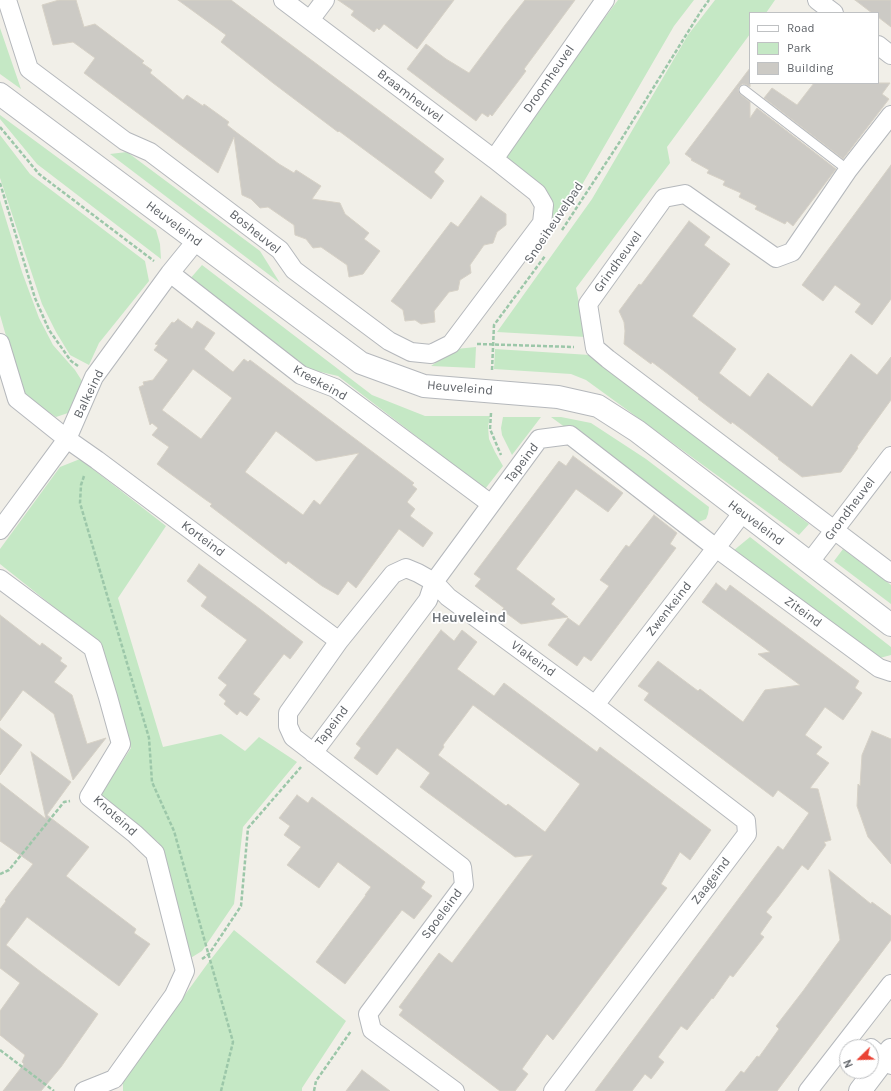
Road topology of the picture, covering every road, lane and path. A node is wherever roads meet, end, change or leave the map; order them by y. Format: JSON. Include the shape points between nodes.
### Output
{"nodes":[{"id":1,"x":7,"y":0,"type":"edge"},
{"id":2,"x":283,"y":0,"type":"edge"},
{"id":3,"x":325,"y":0,"type":"edge"},
{"id":4,"x":605,"y":0,"type":"edge"},
{"id":5,"x":709,"y":0,"type":"edge"},
{"id":6,"x":816,"y":0,"type":"edge"},
{"id":7,"x":833,"y":12,"type":"edge"},
{"id":8,"x":310,"y":20,"type":"junction"},
{"id":9,"x":879,"y":46,"type":"edge"},
{"id":10,"x":891,"y":55,"type":"edge"},
{"id":11,"x":744,"y":90,"type":"dead end"},
{"id":12,"x":0,"y":94,"type":"edge"},
{"id":13,"x":891,"y":115,"type":"edge"},
{"id":14,"x":0,"y":127,"type":"edge"},
{"id":15,"x":494,"y":158,"type":"junction"},
{"id":16,"x":848,"y":170,"type":"junction"},
{"id":17,"x":0,"y":183,"type":"edge"},
{"id":18,"x":537,"y":193,"type":"joint"},
{"id":19,"x":560,"y":233,"type":"dead end"},
{"id":20,"x":196,"y":240,"type":"junction"},
{"id":21,"x":548,"y":252,"type":"dead end"},
{"id":22,"x":170,"y":273,"type":"junction"},
{"id":23,"x":0,"y":343,"type":"edge"},
{"id":24,"x":451,"y":344,"type":"junction"},
{"id":25,"x":492,"y":344,"type":"junction"},
{"id":26,"x":595,"y":348,"type":"junction"},
{"id":27,"x":94,"y":377,"type":"junction"},
{"id":28,"x":491,"y":391,"type":"junction"},
{"id":29,"x":67,"y":439,"type":"junction"},
{"id":30,"x":891,"y":456,"type":"edge"},
{"id":31,"x":97,"y":460,"type":"junction"},
{"id":32,"x":517,"y":469,"type":"junction"},
{"id":33,"x":491,"y":504,"type":"junction"},
{"id":34,"x":743,"y":512,"type":"junction"},
{"id":35,"x":0,"y":530,"type":"edge"},
{"id":36,"x":834,"y":530,"type":"junction"},
{"id":37,"x":716,"y":548,"type":"junction"},
{"id":38,"x":810,"y":563,"type":"junction"},
{"id":39,"x":891,"y":573,"type":"edge"},
{"id":40,"x":0,"y":579,"type":"edge"},
{"id":41,"x":434,"y":582,"type":"junction"},
{"id":42,"x":891,"y":625,"type":"edge"},
{"id":43,"x":339,"y":641,"type":"junction"},
{"id":44,"x":891,"y":672,"type":"edge"},
{"id":45,"x":595,"y":705,"type":"junction"},
{"id":46,"x":293,"y":737,"type":"joint"},
{"id":47,"x":313,"y":753,"type":"junction"},
{"id":48,"x":90,"y":797,"type":"junction"},
{"id":49,"x":0,"y":874,"type":"edge"},
{"id":50,"x":208,"y":954,"type":"junction"},
{"id":51,"x":185,"y":971,"type":"junction"},
{"id":52,"x":891,"y":984,"type":"edge"},
{"id":53,"x":368,"y":1014,"type":"junction"},
{"id":54,"x":853,"y":1033,"type":"junction"},
{"id":55,"x":0,"y":1050,"type":"edge"},
{"id":56,"x":882,"y":1054,"type":"edge"},
{"id":57,"x":115,"y":1085,"type":"edge"},
{"id":58,"x":54,"y":1091,"type":"edge"},
{"id":59,"x":84,"y":1091,"type":"edge"},
{"id":60,"x":221,"y":1091,"type":"edge"},
{"id":61,"x":314,"y":1091,"type":"edge"},
{"id":62,"x":455,"y":1091,"type":"edge"},
{"id":63,"x":553,"y":1091,"type":"edge"},
{"id":64,"x":808,"y":1091,"type":"edge"},
{"id":65,"x":860,"y":1091,"type":"edge"}],
"edges":[{"from":1,"to":24,"type":"street","name":"Bosheuvel","via":[[29,69],[125,142],[150,152],[280,250],[294,270],[390,341],[411,352],[432,354]]},
{"from":2,"to":8,"type":"street","name":"Braamheuvel"},
{"from":3,"to":8,"type":"street"},
{"from":4,"to":15,"type":"street","name":"Droomheuvel"},
{"from":5,"to":19,"type":"path","name":"Snoeiheuvelpad"},
{"from":6,"to":7,"type":"street"},
{"from":8,"to":15,"type":"street","name":"Braamheuvel"},
{"from":9,"to":10,"type":"street"},
{"from":11,"to":16,"type":"lane"},
{"from":12,"to":20,"type":"street","name":"Heuveleind"},
{"from":13,"to":16,"type":"street","name":"Grindheuvel"},
{"from":14,"to":22,"type":"path","via":[[39,174]]},
{"from":15,"to":18,"type":"street","name":"Braamheuvel"},
{"from":16,"to":26,"type":"street","name":"Grindheuvel","via":[[792,252],[776,258],[685,194],[664,198],[588,304]]},
{"from":17,"to":27,"type":"path","via":[[35,298],[49,330],[71,361]]},
{"from":18,"to":24,"type":"street","name":"Bosheuvel","via":[[544,205],[542,223]]},
{"from":20,"to":22,"type":"street","name":"Balkeind"},
{"from":20,"to":28,"type":"street","name":"Heuveleind","via":[[361,363],[424,386]]},
{"from":21,"to":25,"type":"path","name":"Snoeiheuvelpad","via":[[494,325]]},
{"from":22,"to":27,"type":"street","name":"Balkeind"},
{"from":22,"to":33,"type":"street","name":"Kreekeind","via":[[301,375],[335,388]]},
{"from":23,"to":29,"type":"street","name":"Korteind","via":[[17,399]]},
{"from":24,"to":25,"type":"path"},
{"from":25,"to":26,"type":"path"},
{"from":25,"to":28,"type":"path","name":"Snoeiheuvelpad"},
{"from":26,"to":36,"type":"street"},
{"from":27,"to":29,"type":"street","name":"Balkeind"},
{"from":28,"to":32,"type":"path","name":"Snoeiheuvelpad","via":[[490,429],[500,454]]},
{"from":28,"to":34,"type":"street","name":"Heuveleind","via":[[558,397],[598,406],[637,431]]},
{"from":29,"to":31,"type":"street","name":"Korteind"},
{"from":29,"to":35,"type":"street","name":"Balkeind"},
{"from":30,"to":36,"type":"street","name":"Grondheuvel"},
{"from":31,"to":43,"type":"street","name":"Korteind"},
{"from":31,"to":50,"type":"path","via":[[85,474],[81,485],[80,503],[149,738],[152,782],[174,831]]},
{"from":32,"to":33,"type":"street","name":"Tapeind"},
{"from":32,"to":37,"type":"street","name":"Tapeind","via":[[539,439],[570,435]]},
{"from":33,"to":41,"type":"street","name":"Tapeind"},
{"from":34,"to":37,"type":"street","name":"Zwenkeind"},
{"from":34,"to":38,"type":"street","name":"Heuveleind"},
{"from":36,"to":38,"type":"street","name":"Grondheuvel"},
{"from":36,"to":39,"type":"street"},
{"from":37,"to":44,"type":"street","name":"Ziteind","via":[[879,668]]},
{"from":37,"to":45,"type":"street","name":"Zwenkeind"},
{"from":38,"to":42,"type":"street","name":"Heuveleind"},
{"from":40,"to":48,"type":"street","name":"Knoteind","via":[[93,648],[121,744]]},
{"from":41,"to":43,"type":"street","name":"Tapeind","via":[[406,568],[393,574]]},
{"from":41,"to":45,"type":"street","name":"Vlakeind","via":[[448,597]]},
{"from":41,"to":47,"type":"street","name":"Tapeind","via":[[428,600]]},
{"from":43,"to":46,"type":"street","name":"Tapeind","via":[[288,713],[288,726]]},
{"from":45,"to":63,"type":"street","name":"Zaageind","via":[[746,821],[747,834]]},
{"from":46,"to":47,"type":"street","name":"Spoeleind"},
{"from":47,"to":50,"type":"path","via":[[248,828],[241,906]]},
{"from":47,"to":53,"type":"street","name":"Spoeleind","via":[[462,867],[464,885]]},
{"from":48,"to":49,"type":"path","via":[[64,802],[9,870]]},
{"from":48,"to":51,"type":"street","name":"Knoteind","via":[[154,853]]},
{"from":50,"to":51,"type":"path"},
{"from":50,"to":60,"type":"path","via":[[233,1042]]},
{"from":51,"to":57,"type":"street","via":[[174,995]]},
{"from":52,"to":54,"type":"street"},
{"from":53,"to":61,"type":"path","via":[[353,1028],[316,1081]]},
{"from":53,"to":62,"type":"street","via":[[372,1030]]},
{"from":54,"to":56,"type":"street"},
{"from":54,"to":64,"type":"street"},
{"from":55,"to":58,"type":"path"},
{"from":56,"to":65,"type":"street"},
{"from":57,"to":59,"type":"street"}]}
